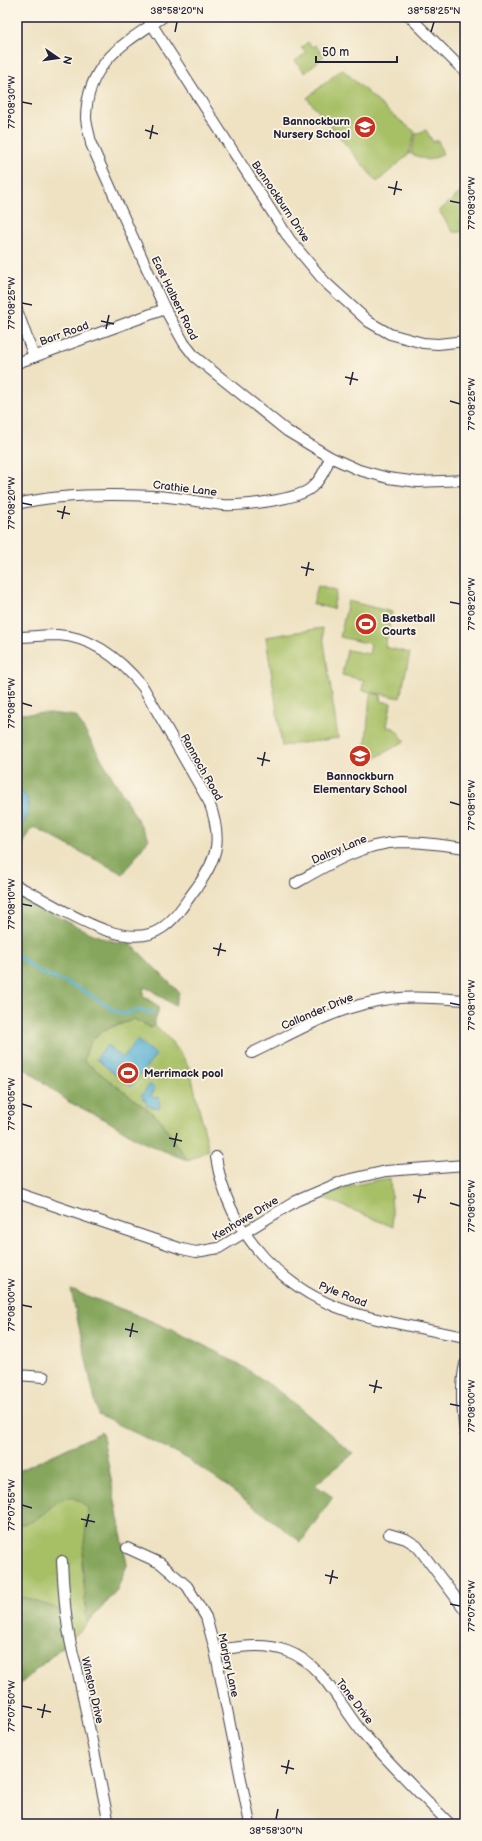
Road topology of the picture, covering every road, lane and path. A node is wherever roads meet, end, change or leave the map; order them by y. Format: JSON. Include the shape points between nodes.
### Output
{"nodes":[{"id":1,"x":163,"y":17,"type":"edge"},
{"id":2,"x":415,"y":19,"type":"edge"},
{"id":3,"x":149,"y":21,"type":"edge"},
{"id":4,"x":465,"y":72,"type":"edge"},
{"id":5,"x":165,"y":309,"type":"junction"},
{"id":6,"x":17,"y":310,"type":"edge"},
{"id":7,"x":465,"y":341,"type":"edge"},
{"id":8,"x":34,"y":357,"type":"junction"},
{"id":9,"x":17,"y":363,"type":"edge"},
{"id":10,"x":330,"y":457,"type":"junction"},
{"id":11,"x":465,"y":480,"type":"edge"},
{"id":12,"x":17,"y":504,"type":"edge"},
{"id":13,"x":17,"y":637,"type":"edge"},
{"id":14,"x":465,"y":848,"type":"edge"},
{"id":15,"x":296,"y":883,"type":"dead end"},
{"id":16,"x":17,"y":886,"type":"edge"},
{"id":17,"x":465,"y":1000,"type":"edge"},
{"id":18,"x":252,"y":1053,"type":"dead end"},
{"id":19,"x":216,"y":1157,"type":"dead end"},
{"id":20,"x":465,"y":1165,"type":"edge"},
{"id":21,"x":17,"y":1193,"type":"edge"},
{"id":22,"x":244,"y":1233,"type":"junction"},
{"id":23,"x":465,"y":1337,"type":"edge"},
{"id":24,"x":465,"y":1364,"type":"edge"},
{"id":25,"x":17,"y":1375,"type":"edge"},
{"id":26,"x":44,"y":1378,"type":"dead end"},
{"id":27,"x":465,"y":1432,"type":"edge"},
{"id":28,"x":389,"y":1534,"type":"dead end"},
{"id":29,"x":127,"y":1548,"type":"dead end"},
{"id":30,"x":62,"y":1560,"type":"dead end"},
{"id":31,"x":465,"y":1610,"type":"edge"},
{"id":32,"x":215,"y":1650,"type":"junction"},
{"id":33,"x":109,"y":1824,"type":"edge"},
{"id":34,"x":250,"y":1824,"type":"edge"},
{"id":35,"x":450,"y":1824,"type":"edge"}],
"edges":[{"from":1,"to":3,"type":"street","name":"East Halbert Road"},
{"from":2,"to":4,"type":"street"},
{"from":3,"to":5,"type":"street","name":"East Halbert Road","via":[[102,64],[90,89],[86,118],[91,144]]},
{"from":3,"to":7,"type":"street","name":"Bannockburn Drive","via":[[290,240],[325,282],[369,322],[390,334],[430,344]]},
{"from":5,"to":8,"type":"street","name":"Barr Road"},
{"from":5,"to":10,"type":"street","name":"East Halbert Road","via":[[195,357],[287,430]]},
{"from":6,"to":8,"type":"street"},
{"from":8,"to":9,"type":"street","name":"Barr Road"},
{"from":10,"to":11,"type":"street","name":"East Halbert Road","via":[[359,470],[388,478],[418,482]]},
{"from":10,"to":12,"type":"street","name":"Crathie Lane","via":[[322,475],[310,489],[289,498],[267,502],[224,505],[155,496],[84,496]]},
{"from":13,"to":16,"type":"street","name":"Rannoch Road","via":[[72,637],[105,651],[134,675],[144,687],[209,802],[216,820],[218,836],[208,872],[173,919],[150,934],[129,937],[110,933]]},
{"from":14,"to":15,"type":"street","name":"Dalroy Lane","via":[[401,842],[378,846],[354,853]]},
{"from":17,"to":18,"type":"street","name":"Callander Drive","via":[[429,997],[372,1002],[332,1016]]},
{"from":19,"to":22,"type":"street","name":"Pyle Road","via":[[223,1189]]},
{"from":20,"to":22,"type":"street","name":"Kenhowe Drive","via":[[386,1171],[343,1181],[296,1201]]},
{"from":21,"to":22,"type":"street","name":"Kenhowe Drive","via":[[196,1252],[220,1248]]},
{"from":22,"to":23,"type":"street","name":"Pyle Road","via":[[280,1273],[326,1302],[360,1315]]},
{"from":24,"to":27,"type":"street","via":[[461,1403]]},
{"from":25,"to":26,"type":"street"},
{"from":28,"to":31,"type":"street","via":[[418,1546]]},
{"from":29,"to":32,"type":"street","name":"Marjory Lane","via":[[160,1563],[187,1586],[206,1618]]},
{"from":30,"to":33,"type":"street","name":"Winston Drive","via":[[64,1604],[72,1650]]},
{"from":32,"to":34,"type":"street","name":"Marjory Lane"},
{"from":32,"to":35,"type":"street","name":"Tone Drive","via":[[267,1646],[287,1651],[305,1661],[320,1675],[361,1730],[405,1780]]}]}
